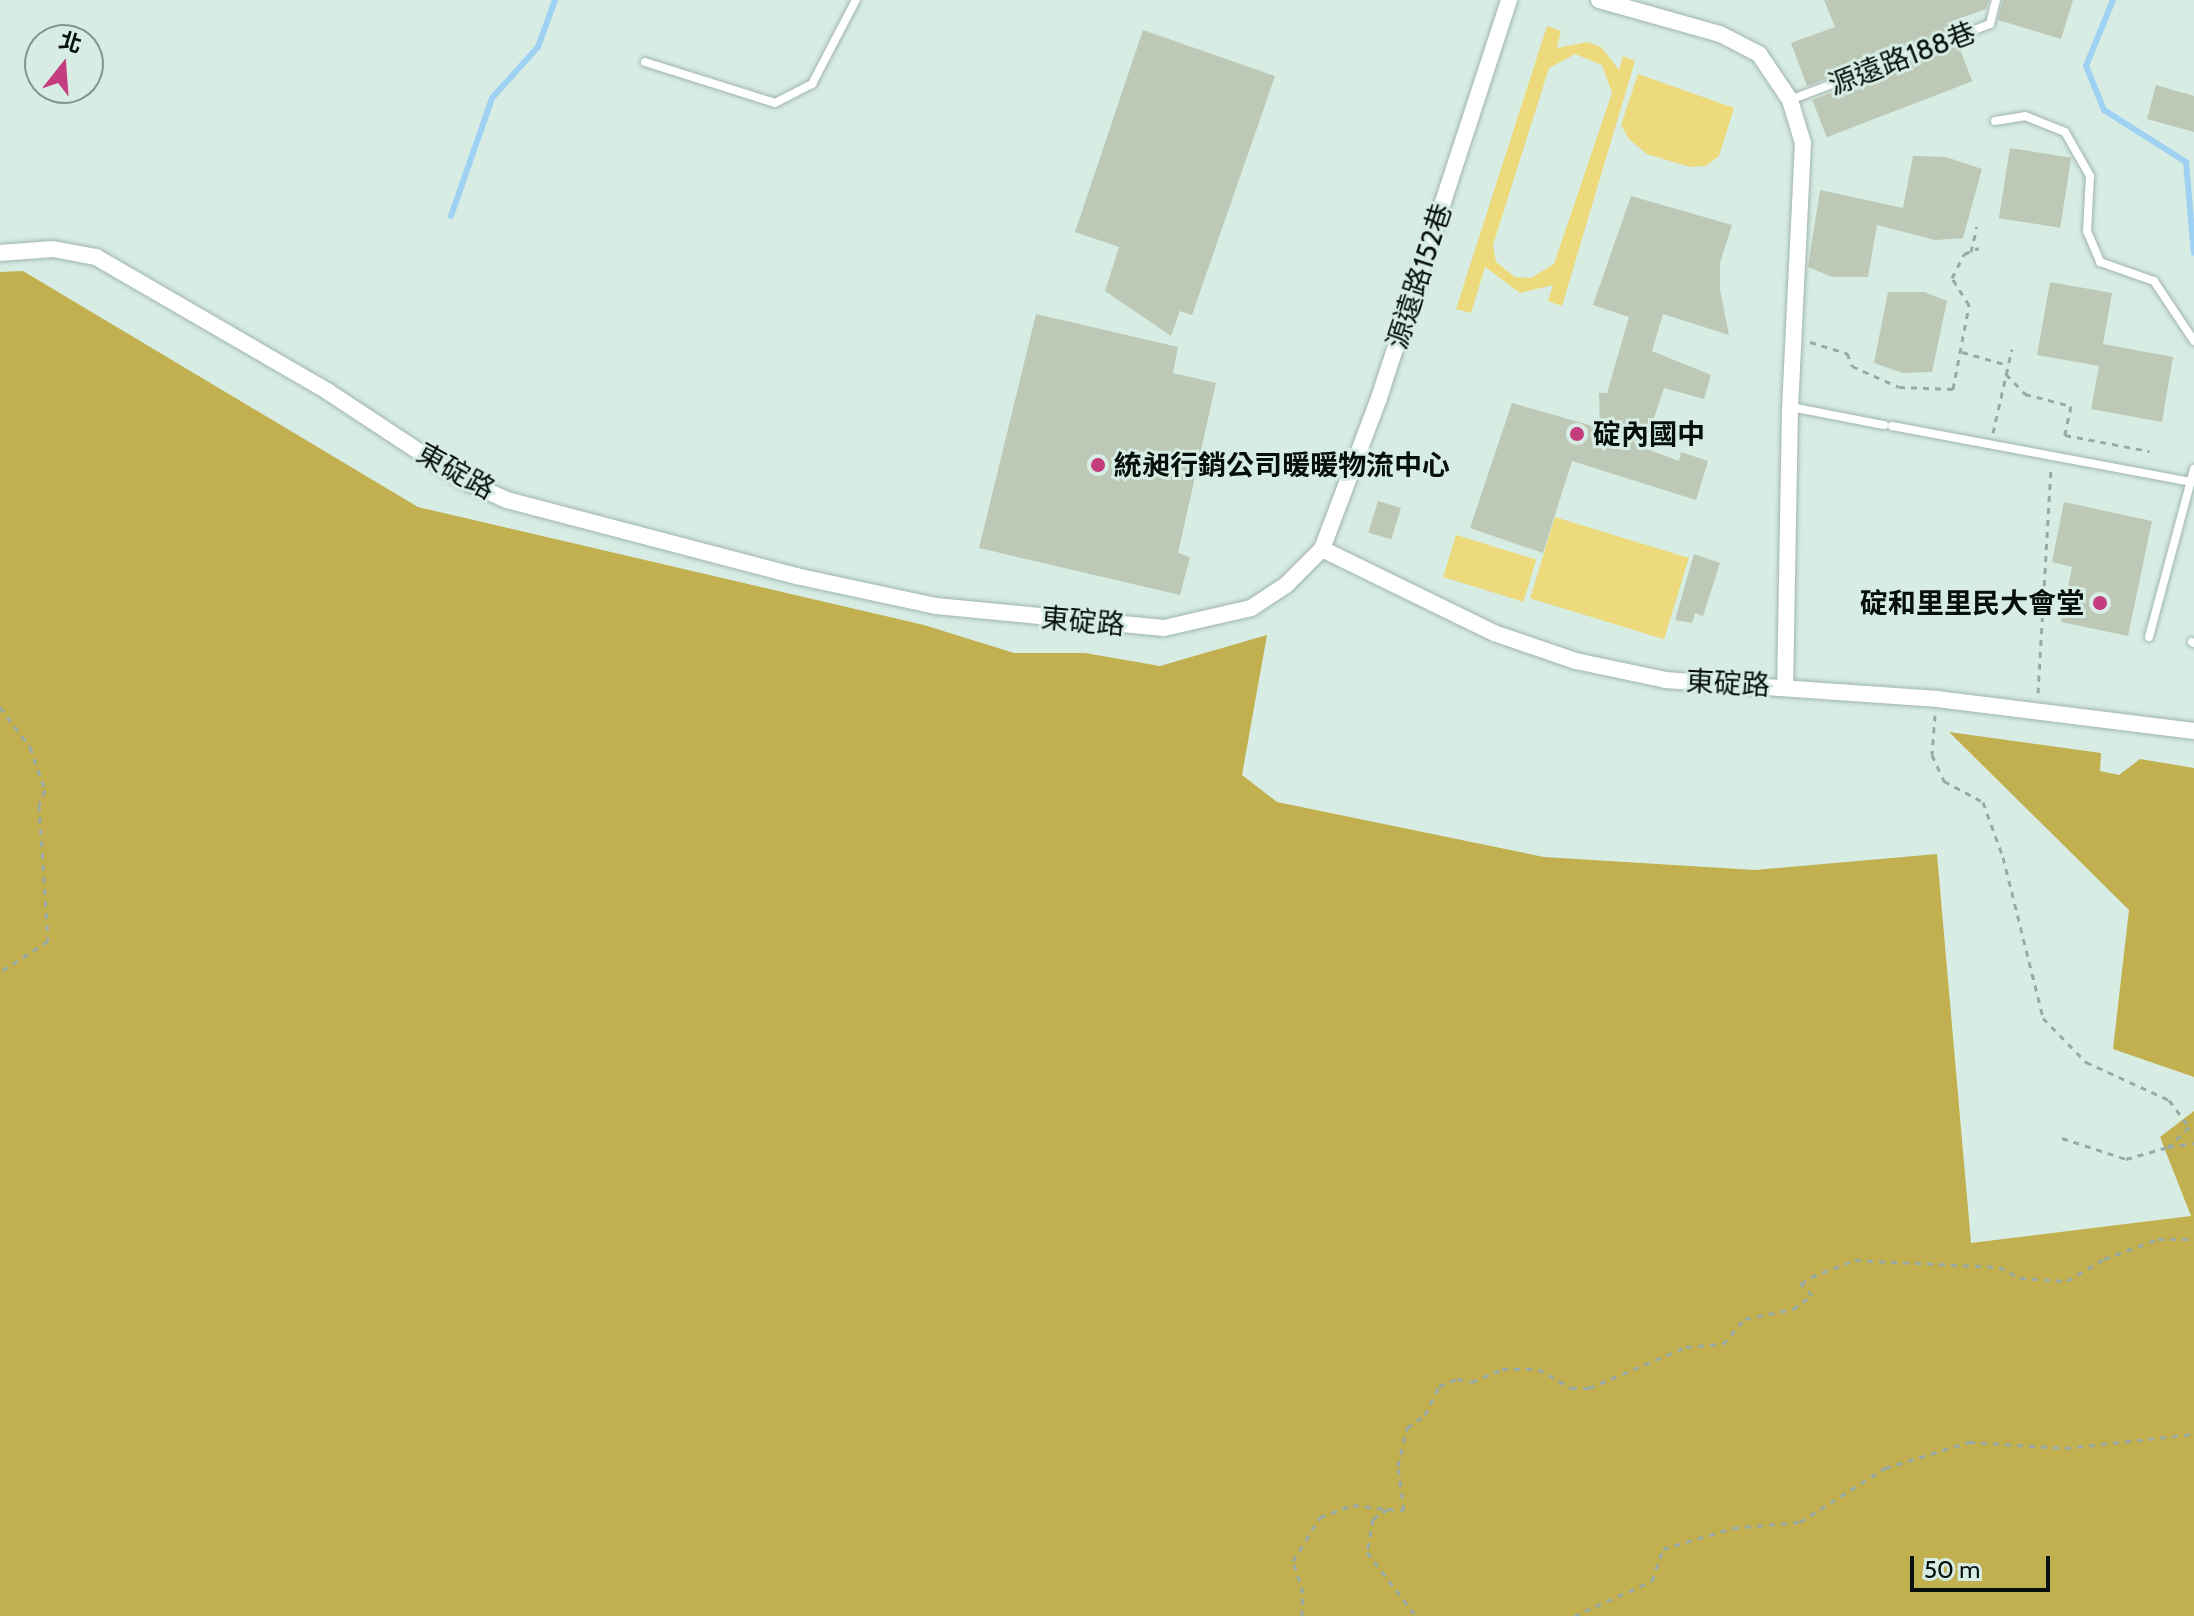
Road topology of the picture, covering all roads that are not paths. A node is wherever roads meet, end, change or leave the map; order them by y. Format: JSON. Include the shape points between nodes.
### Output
{"nodes":[{"id":1,"x":856,"y":0,"type":"edge"},
{"id":2,"x":1509,"y":0,"type":"edge"},
{"id":3,"x":1599,"y":0,"type":"edge"},
{"id":4,"x":1996,"y":0,"type":"edge"},
{"id":5,"x":645,"y":62,"type":"dead end"},
{"id":6,"x":1790,"y":100,"type":"junction"},
{"id":7,"x":1995,"y":121,"type":"dead end"},
{"id":8,"x":0,"y":253,"type":"edge"},
{"id":9,"x":2194,"y":341,"type":"edge"},
{"id":10,"x":1790,"y":407,"type":"junction"},
{"id":11,"x":2194,"y":469,"type":"edge"},
{"id":12,"x":2191,"y":482,"type":"junction"},
{"id":13,"x":1322,"y":549,"type":"junction"},
{"id":14,"x":2149,"y":637,"type":"dead end"},
{"id":15,"x":1785,"y":686,"type":"junction"},
{"id":16,"x":2194,"y":731,"type":"edge"}],
"edges":[{"from":1,"to":5,"type":"lane","via":[[812,84],[775,103]]},
{"from":2,"to":13,"type":"street","name":"源遠路152巷","via":[[1379,398]]},
{"from":3,"to":6,"type":"street","via":[[1720,34],[1759,54]]},
{"from":4,"to":6,"type":"lane","name":"源遠路188巷","via":[[1990,24]]},
{"from":6,"to":10,"type":"street","via":[[1803,143]]},
{"from":7,"to":9,"type":"lane","via":[[2025,116],[2065,132],[2090,176],[2087,231],[2100,262],[2154,281]]},
{"from":8,"to":13,"type":"street","name":"東碇路","via":[[53,249],[96,257],[327,391],[462,480],[507,500],[796,576],[936,606],[1164,628],[1251,608],[1286,585]]},
{"from":10,"to":12,"type":"lane"},
{"from":10,"to":15,"type":"street"},
{"from":11,"to":12,"type":"lane"},
{"from":12,"to":14,"type":"lane"},
{"from":13,"to":15,"type":"street","name":"東碇路","via":[[1541,651],[1666,680]]},
{"from":15,"to":16,"type":"street","name":"東碇路"}]}
